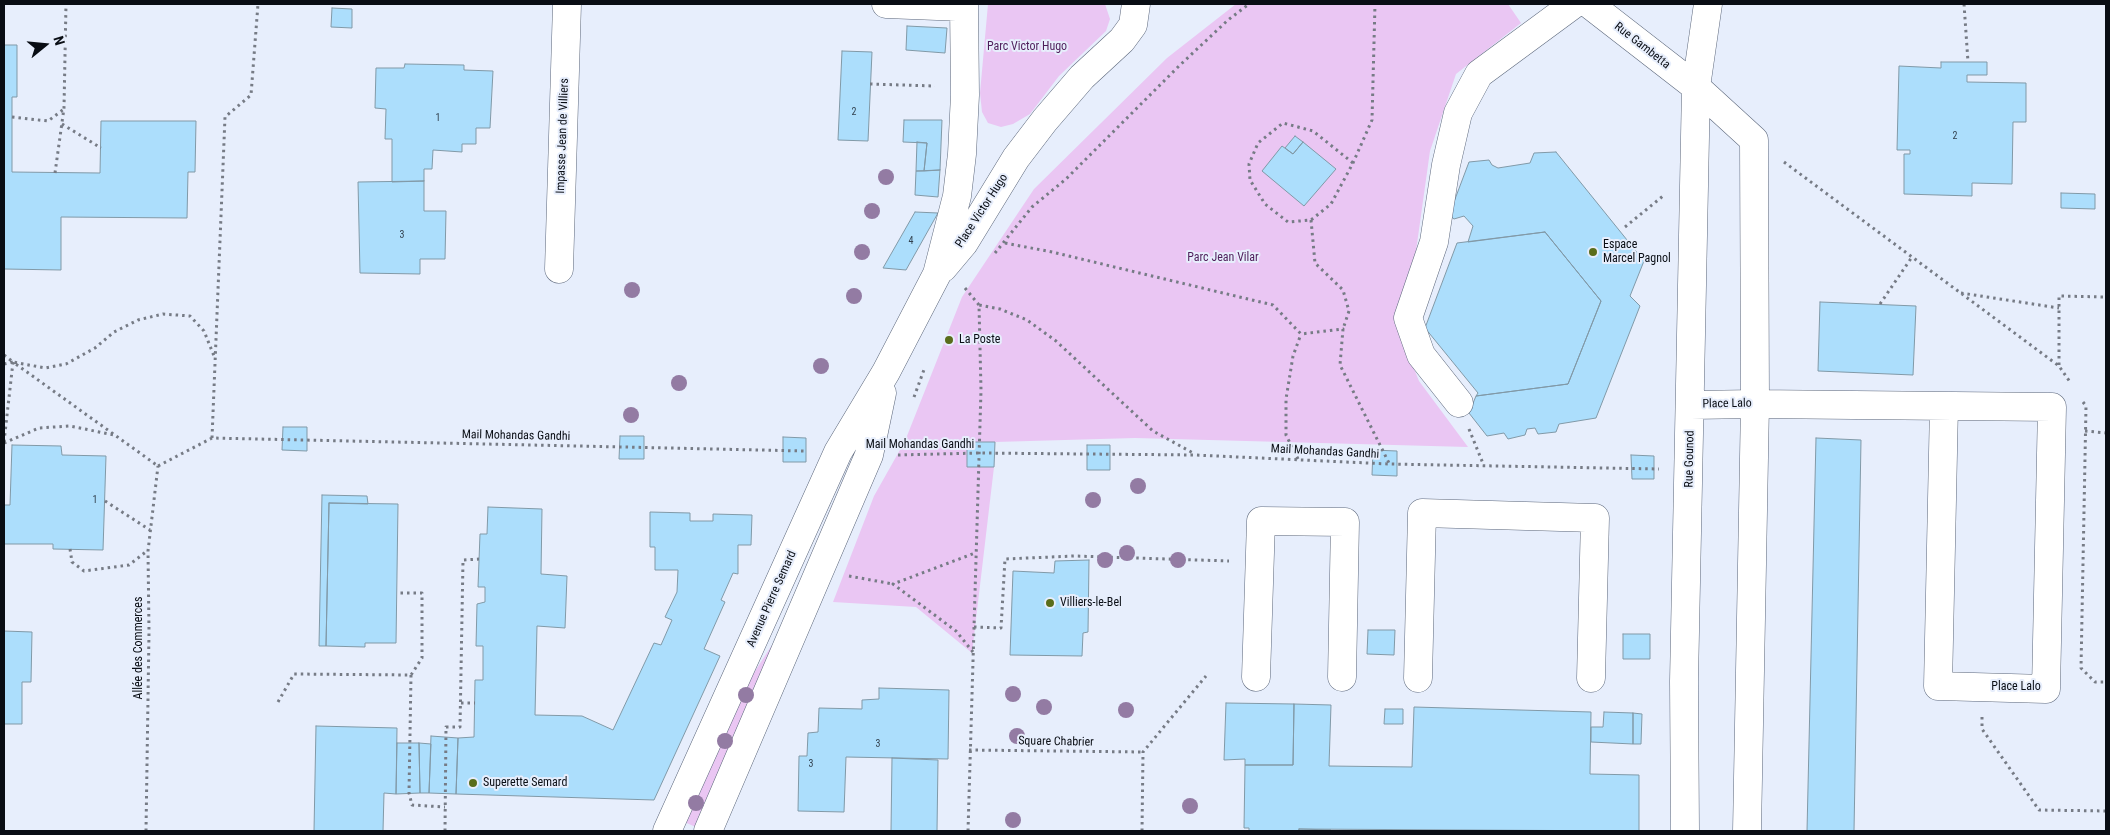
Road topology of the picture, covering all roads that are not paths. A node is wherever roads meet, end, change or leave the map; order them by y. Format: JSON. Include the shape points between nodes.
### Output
{"nodes":[{"id":1,"x":567,"y":4,"type":"edge"},
{"id":2,"x":886,"y":4,"type":"edge"},
{"id":3,"x":1136,"y":4,"type":"edge"},
{"id":4,"x":1574,"y":4,"type":"edge"},
{"id":5,"x":1589,"y":4,"type":"edge"},
{"id":6,"x":1708,"y":4,"type":"edge"},
{"id":7,"x":963,"y":5,"type":"edge"},
{"id":8,"x":1696,"y":88,"type":"junction"},
{"id":9,"x":558,"y":269,"type":"dead end"},
{"id":10,"x":937,"y":274,"type":"junction"},
{"id":11,"x":886,"y":372,"type":"junction"},
{"id":12,"x":1459,"y":403,"type":"road end"},
{"id":13,"x":1755,"y":404,"type":"junction"},
{"id":14,"x":1691,"y":405,"type":"junction"},
{"id":15,"x":1944,"y":406,"type":"junction"},
{"id":16,"x":1256,"y":677,"type":"dead end"},
{"id":17,"x":1342,"y":677,"type":"dead end"},
{"id":18,"x":1418,"y":678,"type":"dead end"},
{"id":19,"x":1591,"y":678,"type":"dead end"},
{"id":20,"x":667,"y":831,"type":"edge"},
{"id":21,"x":708,"y":831,"type":"edge"},
{"id":22,"x":1685,"y":831,"type":"edge"},
{"id":23,"x":1746,"y":831,"type":"edge"}],
"edges":[{"from":1,"to":9,"type":"street","name":"Impasse Jean de Villiers"},
{"from":2,"to":7,"type":"street"},
{"from":3,"to":10,"type":"street","name":"Place Victor Hugo","via":[[1133,25],[1122,40],[1082,77],[1045,120],[1016,158],[964,243]]},
{"from":4,"to":12,"type":"street","via":[[1478,74],[1458,113],[1434,242],[1408,318],[1421,355]]},
{"from":5,"to":8,"type":"street","name":"Rue Gambetta"},
{"from":6,"to":8,"type":"street","name":"Rue Gounod"},
{"from":7,"to":10,"type":"street","name":"Place Victor Hugo","via":[[965,86],[957,196]]},
{"from":8,"to":13,"type":"street","name":"Rue Gambetta","via":[[1754,140]]},
{"from":8,"to":14,"type":"street","name":"Rue Gounod"},
{"from":10,"to":11,"type":"street","name":"Avenue Pierre Semard"},
{"from":11,"to":20,"type":"street","name":"Avenue Pierre Semard","via":[[838,452]]},
{"from":11,"to":21,"type":"street","name":"Avenue Pierre Semard","via":[[869,454]]},
{"from":13,"to":14,"type":"street","name":"Place Lalo"},
{"from":13,"to":15,"type":"street","name":"Place Lalo"},
{"from":13,"to":23,"type":"street","name":"Rue Gambetta"},
{"from":14,"to":22,"type":"street","name":"Rue Gounod","via":[[1684,681]]},
{"from":15,"to":15,"type":"street","name":"Place Lalo","via":[[2052,407],[2046,688],[1938,686]]},
{"from":16,"to":17,"type":"street","via":[[1261,522],[1345,522]]},
{"from":18,"to":19,"type":"street","via":[[1422,513],[1594,518]]}]}
